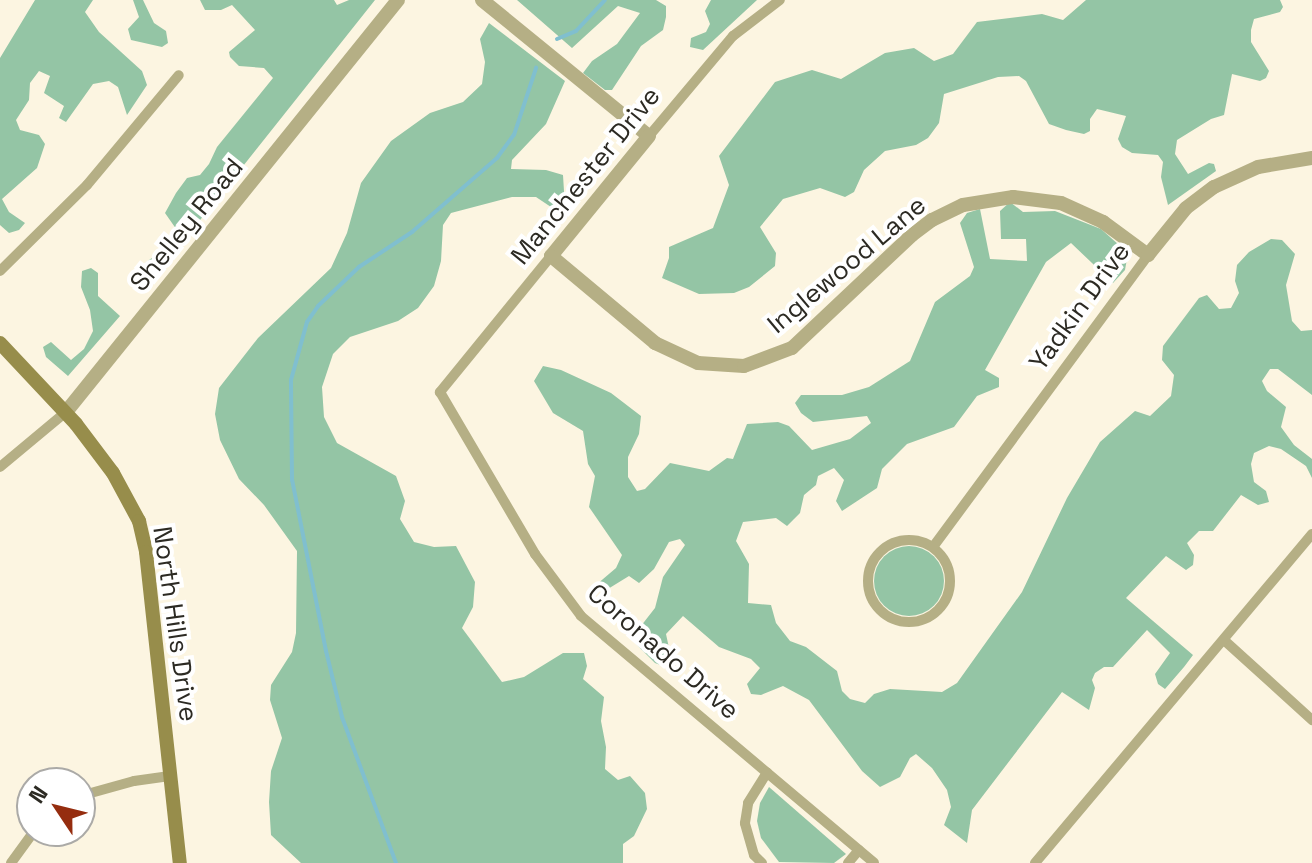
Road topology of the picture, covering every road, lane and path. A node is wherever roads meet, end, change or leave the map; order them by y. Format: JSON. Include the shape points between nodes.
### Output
{"nodes":[{"id":1,"x":398,"y":0,"type":"edge"},
{"id":2,"x":482,"y":0,"type":"edge"},
{"id":3,"x":780,"y":0,"type":"edge"},
{"id":4,"x":179,"y":75,"type":"dead end"},
{"id":5,"x":649,"y":136,"type":"junction"},
{"id":6,"x":1312,"y":158,"type":"edge"},
{"id":7,"x":1148,"y":255,"type":"junction"},
{"id":8,"x":551,"y":256,"type":"junction"},
{"id":9,"x":0,"y":271,"type":"edge"},
{"id":10,"x":0,"y":343,"type":"edge"},
{"id":11,"x":440,"y":392,"type":"joint"},
{"id":12,"x":66,"y":412,"type":"junction"},
{"id":13,"x":0,"y":467,"type":"edge"},
{"id":14,"x":1312,"y":534,"type":"edge"},
{"id":15,"x":933,"y":547,"type":"junction"},
{"id":16,"x":1225,"y":641,"type":"junction"},
{"id":17,"x":1312,"y":720,"type":"edge"},
{"id":18,"x":767,"y":772,"type":"junction"},
{"id":19,"x":170,"y":776,"type":"junction"},
{"id":20,"x":96,"y":792,"type":"edge"},
{"id":21,"x":859,"y":850,"type":"junction"},
{"id":22,"x":180,"y":863,"type":"edge"},
{"id":23,"x":762,"y":863,"type":"edge"},
{"id":24,"x":848,"y":863,"type":"edge"},
{"id":25,"x":874,"y":863,"type":"edge"},
{"id":26,"x":1035,"y":863,"type":"edge"}],
"edges":[{"from":1,"to":12,"type":"street","name":"Shelley Road"},
{"from":2,"to":5,"type":"street"},
{"from":3,"to":5,"type":"street","name":"Manchester Drive","via":[[733,36]]},
{"from":4,"to":9,"type":"street","via":[[87,185]]},
{"from":5,"to":8,"type":"street","name":"Manchester Drive"},
{"from":6,"to":7,"type":"street","name":"Yadkin Drive","via":[[1258,167],[1214,187],[1186,208]]},
{"from":7,"to":8,"type":"street","name":"Inglewood Lane","via":[[1103,222],[1061,203],[1013,197],[979,200],[932,220],[792,348],[758,363],[731,367],[692,362],[662,348]]},
{"from":7,"to":15,"type":"street","name":"Yadkin Drive"},
{"from":8,"to":11,"type":"street","name":"Manchester Drive"},
{"from":10,"to":12,"type":"main road","name":"North Hills Drive"},
{"from":11,"to":18,"type":"street","name":"Coronado Drive","via":[[535,554],[581,616]]},
{"from":12,"to":13,"type":"street","name":"Shelley Road"},
{"from":12,"to":19,"type":"main road","name":"North Hills Drive","via":[[113,473],[139,521]]},
{"from":14,"to":16,"type":"street"},
{"from":15,"to":15,"type":"street","via":[[899,541],[874,558],[867,584],[880,611],[891,619],[917,622],[945,602],[949,572]]},
{"from":16,"to":17,"type":"street"},
{"from":16,"to":26,"type":"street"},
{"from":18,"to":21,"type":"street","name":"Coronado Drive"},
{"from":18,"to":23,"type":"street","via":[[748,803],[745,823],[754,855]]},
{"from":19,"to":20,"type":"street"},
{"from":19,"to":22,"type":"main road","name":"North Hills Drive"},
{"from":21,"to":24,"type":"street"},
{"from":21,"to":25,"type":"street","name":"Coronado Drive"}]}
